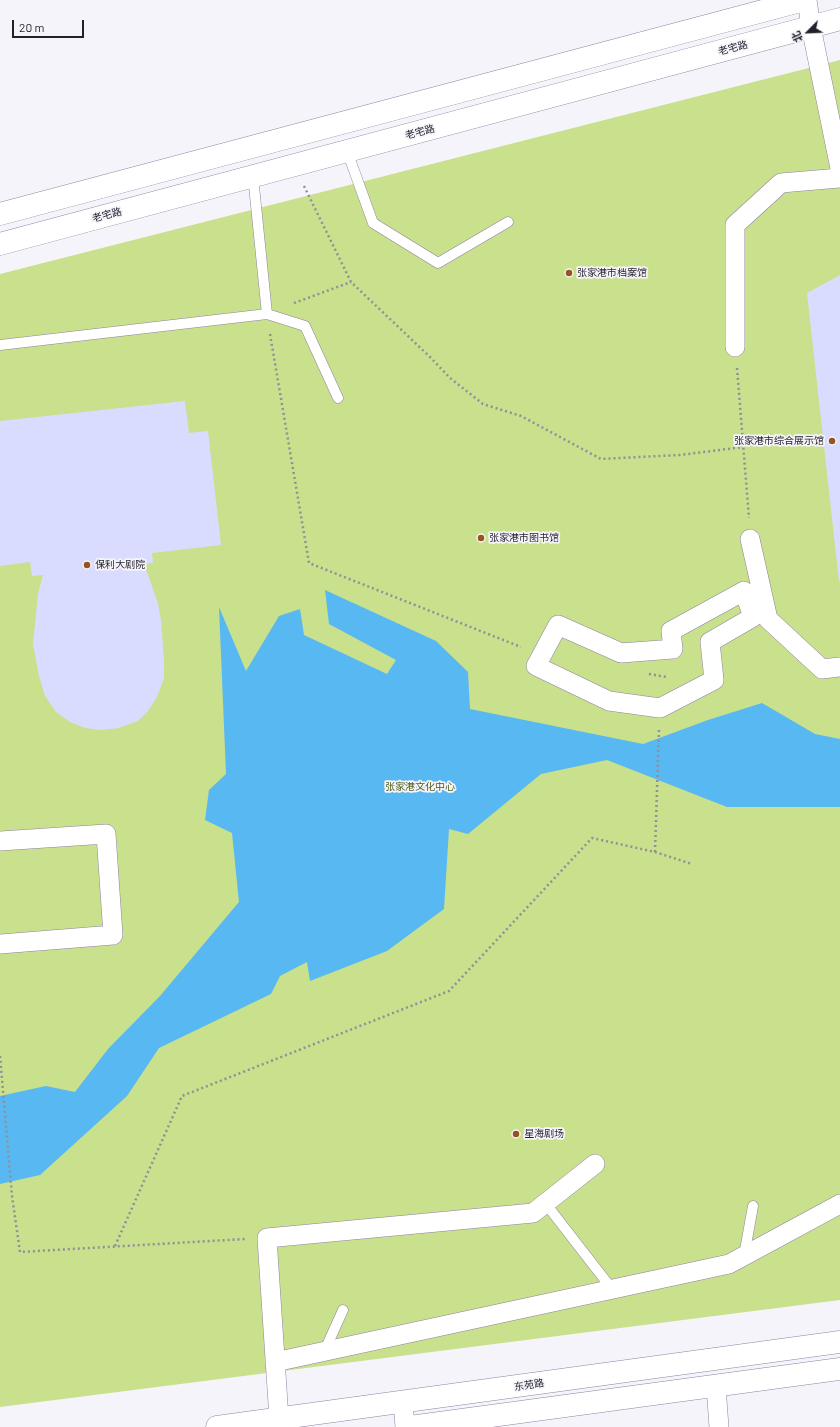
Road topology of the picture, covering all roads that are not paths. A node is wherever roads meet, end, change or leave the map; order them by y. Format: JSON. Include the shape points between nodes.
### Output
{"nodes":[{"id":1,"x":804,"y":0,"type":"edge"},
{"id":2,"x":807,"y":0,"type":"edge"},
{"id":3,"x":840,"y":19,"type":"edge"},
{"id":4,"x":811,"y":27,"type":"junction"},
{"id":5,"x":347,"y":151,"type":"junction"},
{"id":6,"x":840,"y":168,"type":"edge"},
{"id":7,"x":253,"y":176,"type":"junction"},
{"id":8,"x":840,"y":178,"type":"edge"},
{"id":9,"x":0,"y":214,"type":"edge"},
{"id":10,"x":508,"y":222,"type":"dead end"},
{"id":11,"x":0,"y":244,"type":"edge"},
{"id":12,"x":267,"y":314,"type":"junction"},
{"id":13,"x":0,"y":345,"type":"edge"},
{"id":14,"x":735,"y":347,"type":"road end"},
{"id":15,"x":338,"y":398,"type":"dead end"},
{"id":16,"x":750,"y":539,"type":"road end"},
{"id":17,"x":542,"y":655,"type":"joint"},
{"id":18,"x":840,"y":667,"type":"edge"},
{"id":19,"x":0,"y":841,"type":"edge"},
{"id":20,"x":0,"y":944,"type":"edge"},
{"id":21,"x":595,"y":1164,"type":"dead end"},
{"id":22,"x":546,"y":1204,"type":"junction"},
{"id":23,"x":840,"y":1204,"type":"edge"},
{"id":24,"x":753,"y":1206,"type":"dead end"},
{"id":25,"x":744,"y":1256,"type":"junction"},
{"id":26,"x":612,"y":1290,"type":"junction"},
{"id":27,"x":343,"y":1310,"type":"dead end"},
{"id":28,"x":840,"y":1342,"type":"edge"},
{"id":29,"x":324,"y":1352,"type":"junction"},
{"id":30,"x":275,"y":1362,"type":"junction"},
{"id":31,"x":840,"y":1369,"type":"edge"},
{"id":32,"x":716,"y":1386,"type":"junction"},
{"id":33,"x":403,"y":1402,"type":"junction"},
{"id":34,"x":279,"y":1418,"type":"junction"},
{"id":35,"x":217,"y":1427,"type":"edge"},
{"id":36,"x":405,"y":1427,"type":"edge"},
{"id":37,"x":410,"y":1427,"type":"edge"},
{"id":38,"x":719,"y":1427,"type":"edge"}],
"edges":[{"from":1,"to":9,"type":"street"},
{"from":2,"to":4,"type":"street"},
{"from":3,"to":4,"type":"street","name":"老宅路"},
{"from":4,"to":5,"type":"street","name":"老宅路"},
{"from":4,"to":6,"type":"street"},
{"from":5,"to":7,"type":"street","name":"老宅路"},
{"from":5,"to":10,"type":"lane","via":[[373,223],[438,263]]},
{"from":7,"to":11,"type":"street","name":"老宅路"},
{"from":7,"to":12,"type":"lane"},
{"from":8,"to":14,"type":"street","via":[[781,182],[735,225]]},
{"from":12,"to":13,"type":"lane"},
{"from":12,"to":15,"type":"lane","via":[[305,326]]},
{"from":16,"to":18,"type":"street","via":[[768,619],[822,668]]},
{"from":17,"to":17,"type":"street","via":[[558,625],[621,653],[673,649],[671,631],[744,591],[753,617],[710,642],[714,680],[660,708],[609,701],[536,666]]},
{"from":19,"to":20,"type":"street","via":[[106,834],[113,935]]},
{"from":21,"to":22,"type":"street"},
{"from":22,"to":26,"type":"lane"},
{"from":22,"to":30,"type":"street","via":[[533,1214],[268,1238]]},
{"from":23,"to":25,"type":"street"},
{"from":24,"to":25,"type":"lane"},
{"from":25,"to":26,"type":"street","via":[[729,1264]]},
{"from":26,"to":29,"type":"street"},
{"from":27,"to":29,"type":"lane"},
{"from":28,"to":33,"type":"street","name":"东苑路"},
{"from":29,"to":30,"type":"street"},
{"from":30,"to":34,"type":"street"},
{"from":31,"to":32,"type":"street"},
{"from":32,"to":37,"type":"street"},
{"from":32,"to":38,"type":"street"},
{"from":33,"to":34,"type":"street","name":"东苑路"},
{"from":33,"to":36,"type":"street"},
{"from":34,"to":35,"type":"street","name":"东苑路"}]}
